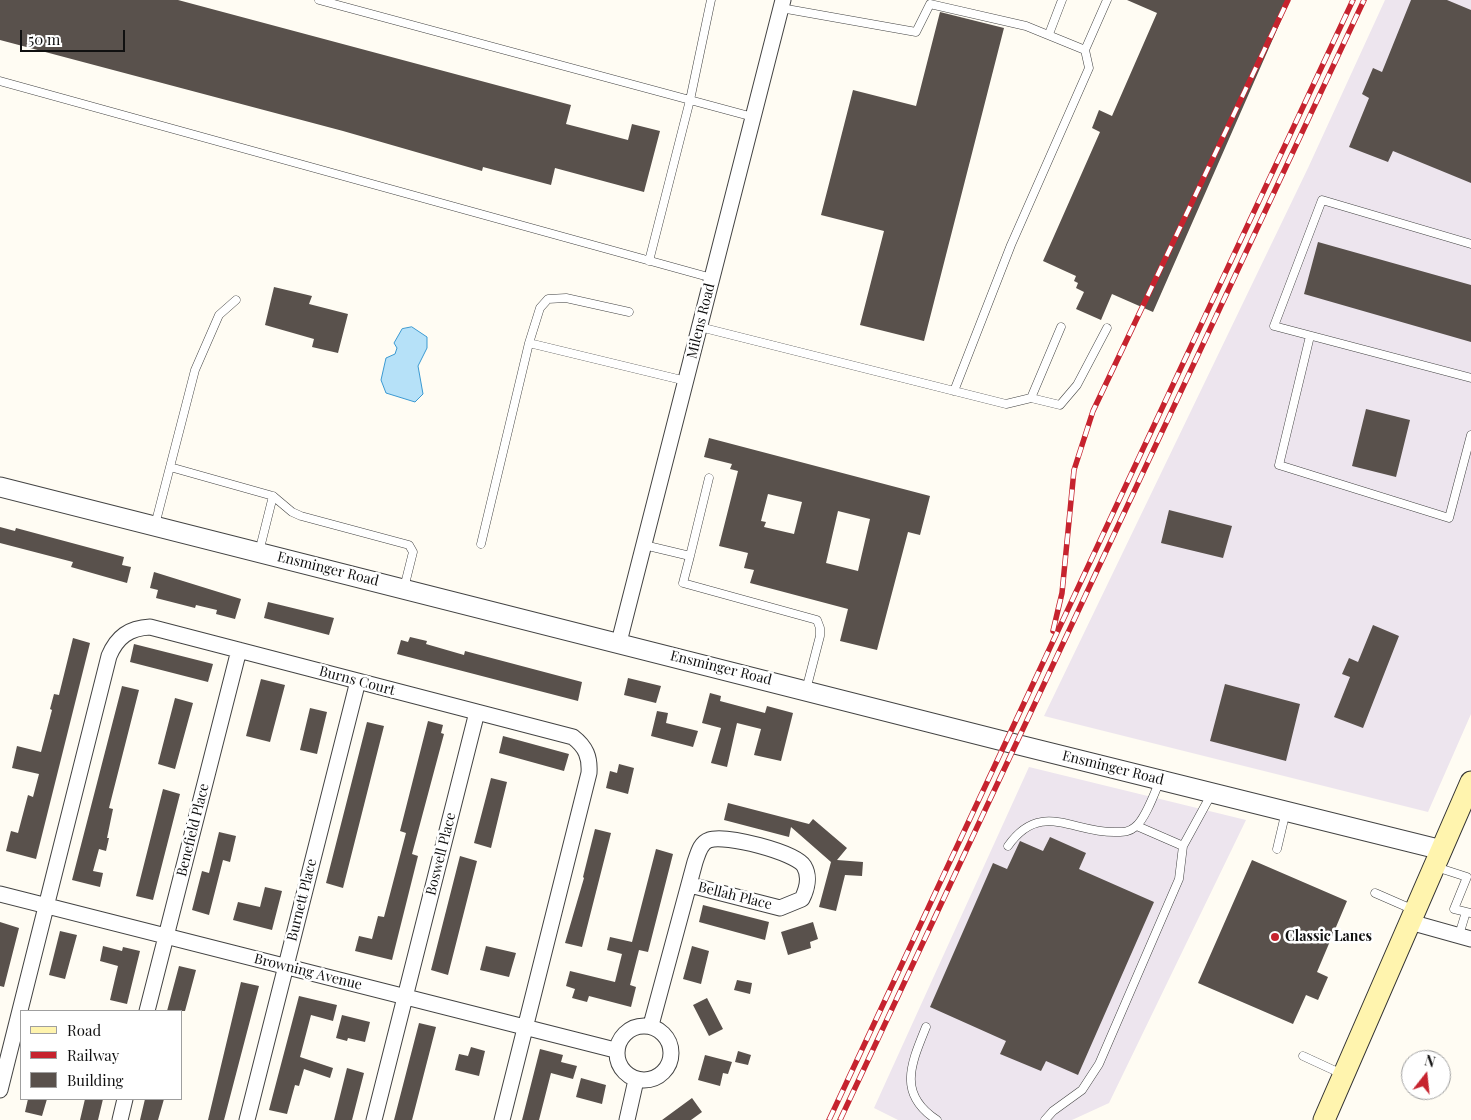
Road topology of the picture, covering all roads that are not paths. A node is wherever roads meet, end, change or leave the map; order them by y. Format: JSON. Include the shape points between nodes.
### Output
{"nodes":[{"id":1,"x":320,"y":0,"type":"edge"},
{"id":2,"x":711,"y":0,"type":"edge"},
{"id":3,"x":1062,"y":0,"type":"edge"},
{"id":4,"x":1107,"y":0,"type":"edge"},
{"id":5,"x":782,"y":4,"type":"edge"},
{"id":6,"x":1049,"y":34,"type":"junction"},
{"id":7,"x":1085,"y":50,"type":"junction"},
{"id":8,"x":0,"y":81,"type":"edge"},
{"id":9,"x":690,"y":100,"type":"junction"},
{"id":10,"x":753,"y":117,"type":"junction"},
{"id":11,"x":1471,"y":244,"type":"edge"},
{"id":12,"x":649,"y":261,"type":"junction"},
{"id":13,"x":712,"y":278,"type":"junction"},
{"id":14,"x":236,"y":300,"type":"dead end"},
{"id":15,"x":629,"y":312,"type":"dead end"},
{"id":16,"x":700,"y":327,"type":"junction"},
{"id":17,"x":1060,"y":327,"type":"dead end"},
{"id":18,"x":1107,"y":328,"type":"dead end"},
{"id":19,"x":1310,"y":336,"type":"junction"},
{"id":20,"x":529,"y":343,"type":"junction"},
{"id":21,"x":1471,"y":378,"type":"edge"},
{"id":22,"x":686,"y":381,"type":"junction"},
{"id":23,"x":954,"y":390,"type":"junction"},
{"id":24,"x":1031,"y":398,"type":"junction"},
{"id":25,"x":1471,"y":435,"type":"edge"},
{"id":26,"x":170,"y":468,"type":"junction"},
{"id":27,"x":709,"y":478,"type":"dead end"},
{"id":28,"x":0,"y":487,"type":"edge"},
{"id":29,"x":273,"y":496,"type":"junction"},
{"id":30,"x":155,"y":526,"type":"junction"},
{"id":31,"x":481,"y":544,"type":"dead end"},
{"id":32,"x":644,"y":544,"type":"junction"},
{"id":33,"x":259,"y":552,"type":"junction"},
{"id":34,"x":690,"y":556,"type":"junction"},
{"id":35,"x":404,"y":588,"type":"junction"},
{"id":36,"x":619,"y":642,"type":"junction"},
{"id":37,"x":239,"y":650,"type":"junction"},
{"id":38,"x":358,"y":681,"type":"junction"},
{"id":39,"x":806,"y":690,"type":"junction"},
{"id":40,"x":477,"y":712,"type":"junction"},
{"id":41,"x":1160,"y":780,"type":"junction"},
{"id":42,"x":1471,"y":782,"type":"edge"},
{"id":43,"x":1212,"y":793,"type":"junction"},
{"id":44,"x":1466,"y":808,"type":"edge"},
{"id":45,"x":1286,"y":811,"type":"junction"},
{"id":46,"x":1137,"y":826,"type":"junction"},
{"id":47,"x":1008,"y":846,"type":"dead end"},
{"id":48,"x":1183,"y":846,"type":"junction"},
{"id":49,"x":1277,"y":849,"type":"dead end"},
{"id":50,"x":1438,"y":858,"type":"junction"},
{"id":51,"x":690,"y":885,"type":"junction"},
{"id":52,"x":1374,"y":893,"type":"dead end"},
{"id":53,"x":0,"y":894,"type":"edge"},
{"id":54,"x":46,"y":906,"type":"junction"},
{"id":55,"x":1468,"y":913,"type":"edge"},
{"id":56,"x":1413,"y":916,"type":"junction"},
{"id":57,"x":166,"y":936,"type":"junction"},
{"id":58,"x":1465,"y":937,"type":"edge"},
{"id":59,"x":286,"y":966,"type":"junction"},
{"id":60,"x":405,"y":996,"type":"junction"},
{"id":61,"x":147,"y":1010,"type":"edge"},
{"id":62,"x":651,"y":1025,"type":"junction"},
{"id":63,"x":526,"y":1026,"type":"junction"},
{"id":64,"x":926,"y":1027,"type":"dead end"},
{"id":65,"x":615,"y":1050,"type":"junction"},
{"id":66,"x":1303,"y":1056,"type":"dead end"},
{"id":67,"x":1344,"y":1075,"type":"junction"},
{"id":68,"x":636,"y":1080,"type":"junction"},
{"id":69,"x":0,"y":1090,"type":"edge"},
{"id":70,"x":125,"y":1100,"type":"edge"},
{"id":71,"x":1326,"y":1119,"type":"edge"},
{"id":72,"x":120,"y":1120,"type":"edge"},
{"id":73,"x":247,"y":1120,"type":"edge"},
{"id":74,"x":374,"y":1120,"type":"edge"},
{"id":75,"x":502,"y":1120,"type":"edge"},
{"id":76,"x":627,"y":1120,"type":"edge"},
{"id":77,"x":937,"y":1120,"type":"edge"},
{"id":78,"x":1045,"y":1120,"type":"edge"}],
"edges":[{"from":1,"to":9,"type":"lane"},
{"from":2,"to":9,"type":"lane"},
{"from":3,"to":6,"type":"lane"},
{"from":4,"to":7,"type":"lane"},
{"from":5,"to":6,"type":"lane","via":[[916,32],[930,4]]},
{"from":5,"to":10,"type":"street","name":"Milens Road"},
{"from":6,"to":7,"type":"lane"},
{"from":7,"to":23,"type":"lane","via":[[1089,68],[1011,246]]},
{"from":8,"to":12,"type":"lane"},
{"from":9,"to":10,"type":"lane"},
{"from":9,"to":12,"type":"lane"},
{"from":10,"to":13,"type":"street","name":"Milens Road"},
{"from":11,"to":19,"type":"lane","via":[[1322,200],[1274,326]]},
{"from":12,"to":13,"type":"lane"},
{"from":13,"to":16,"type":"street","name":"Milens Road"},
{"from":14,"to":26,"type":"lane","via":[[219,315],[195,370]]},
{"from":15,"to":20,"type":"lane","via":[[566,298],[548,299],[540,308]]},
{"from":16,"to":22,"type":"street","name":"Milens Road"},
{"from":16,"to":23,"type":"lane"},
{"from":17,"to":24,"type":"lane"},
{"from":18,"to":24,"type":"lane","via":[[1078,385],[1060,405]]},
{"from":19,"to":21,"type":"lane"},
{"from":19,"to":25,"type":"lane","via":[[1279,465],[1449,518]]},
{"from":20,"to":22,"type":"lane"},
{"from":20,"to":31,"type":"lane"},
{"from":22,"to":32,"type":"street","name":"Milens Road"},
{"from":23,"to":24,"type":"lane","via":[[1006,404]]},
{"from":26,"to":29,"type":"lane"},
{"from":26,"to":30,"type":"lane"},
{"from":27,"to":34,"type":"lane"},
{"from":28,"to":30,"type":"street","name":"Ensminger Road"},
{"from":29,"to":33,"type":"lane"},
{"from":29,"to":35,"type":"lane","via":[[301,516],[409,545],[413,552]]},
{"from":30,"to":33,"type":"street","name":"Ensminger Road"},
{"from":32,"to":34,"type":"lane"},
{"from":32,"to":36,"type":"street","name":"Milens Road"},
{"from":33,"to":35,"type":"street","name":"Ensminger Road"},
{"from":34,"to":39,"type":"lane","via":[[683,583],[817,620],[820,636]]},
{"from":35,"to":36,"type":"street","name":"Ensminger Road"},
{"from":36,"to":39,"type":"street","name":"Ensminger Road"},
{"from":37,"to":38,"type":"street","name":"Burns Court"},
{"from":37,"to":54,"type":"street","name":"Burns Court","via":[[150,627],[130,630],[113,646]]},
{"from":37,"to":57,"type":"street","name":"Benefield Place"},
{"from":38,"to":40,"type":"street","name":"Burns Court"},
{"from":38,"to":59,"type":"street","name":"Burnett Place"},
{"from":39,"to":41,"type":"street","name":"Ensminger Road"},
{"from":40,"to":60,"type":"street","name":"Boswell Place"},
{"from":40,"to":63,"type":"street","name":"Burns Court","via":[[573,737],[581,744],[590,762]]},
{"from":41,"to":43,"type":"street","name":"Ensminger Road"},
{"from":41,"to":46,"type":"lane"},
{"from":42,"to":44,"type":"main road"},
{"from":43,"to":45,"type":"street","name":"Ensminger Road"},
{"from":43,"to":48,"type":"lane"},
{"from":44,"to":50,"type":"main road"},
{"from":45,"to":49,"type":"lane"},
{"from":45,"to":50,"type":"street","name":"Ensminger Road"},
{"from":46,"to":47,"type":"lane","via":[[1128,832],[1096,832],[1048,820],[1018,832]]},
{"from":46,"to":48,"type":"lane"},
{"from":48,"to":78,"type":"lane","via":[[1179,879],[1099,1064],[1082,1090]]},
{"from":50,"to":55,"type":"lane","via":[[1466,877],[1454,909]]},
{"from":50,"to":56,"type":"main road"},
{"from":51,"to":51,"type":"street","name":"Bellah Place","via":[[701,846],[709,840],[730,838],[795,857],[804,866],[808,877],[802,899],[780,908]]},
{"from":51,"to":62,"type":"street","name":"Bellah Place"},
{"from":52,"to":56,"type":"lane"},
{"from":53,"to":54,"type":"street","name":"Browning Avenue"},
{"from":54,"to":57,"type":"street","name":"Browning Avenue"},
{"from":54,"to":69,"type":"street","name":"Burns Court"},
{"from":55,"to":58,"type":"lane"},
{"from":56,"to":58,"type":"street"},
{"from":56,"to":67,"type":"main road"},
{"from":57,"to":59,"type":"street","name":"Browning Avenue"},
{"from":57,"to":61,"type":"street","name":"Benefield Place"},
{"from":59,"to":60,"type":"street","name":"Browning Avenue"},
{"from":59,"to":73,"type":"street","name":"Burnett Place"},
{"from":60,"to":63,"type":"street","name":"Browning Avenue"},
{"from":60,"to":74,"type":"street","name":"Boswell Place"},
{"from":62,"to":65,"type":"street","via":[[635,1026],[622,1035]]},
{"from":62,"to":68,"type":"street","via":[[669,1039],[672,1061],[658,1078]]},
{"from":63,"to":65,"type":"street","name":"Browning Avenue"},
{"from":63,"to":75,"type":"street","name":"Burns Court"},
{"from":64,"to":77,"type":"lane","via":[[915,1053],[912,1097],[923,1111]]},
{"from":65,"to":68,"type":"street","via":[[620,1069]]},
{"from":66,"to":67,"type":"lane"},
{"from":67,"to":71,"type":"main road"},
{"from":68,"to":76,"type":"street"},
{"from":70,"to":72,"type":"street"}]}
